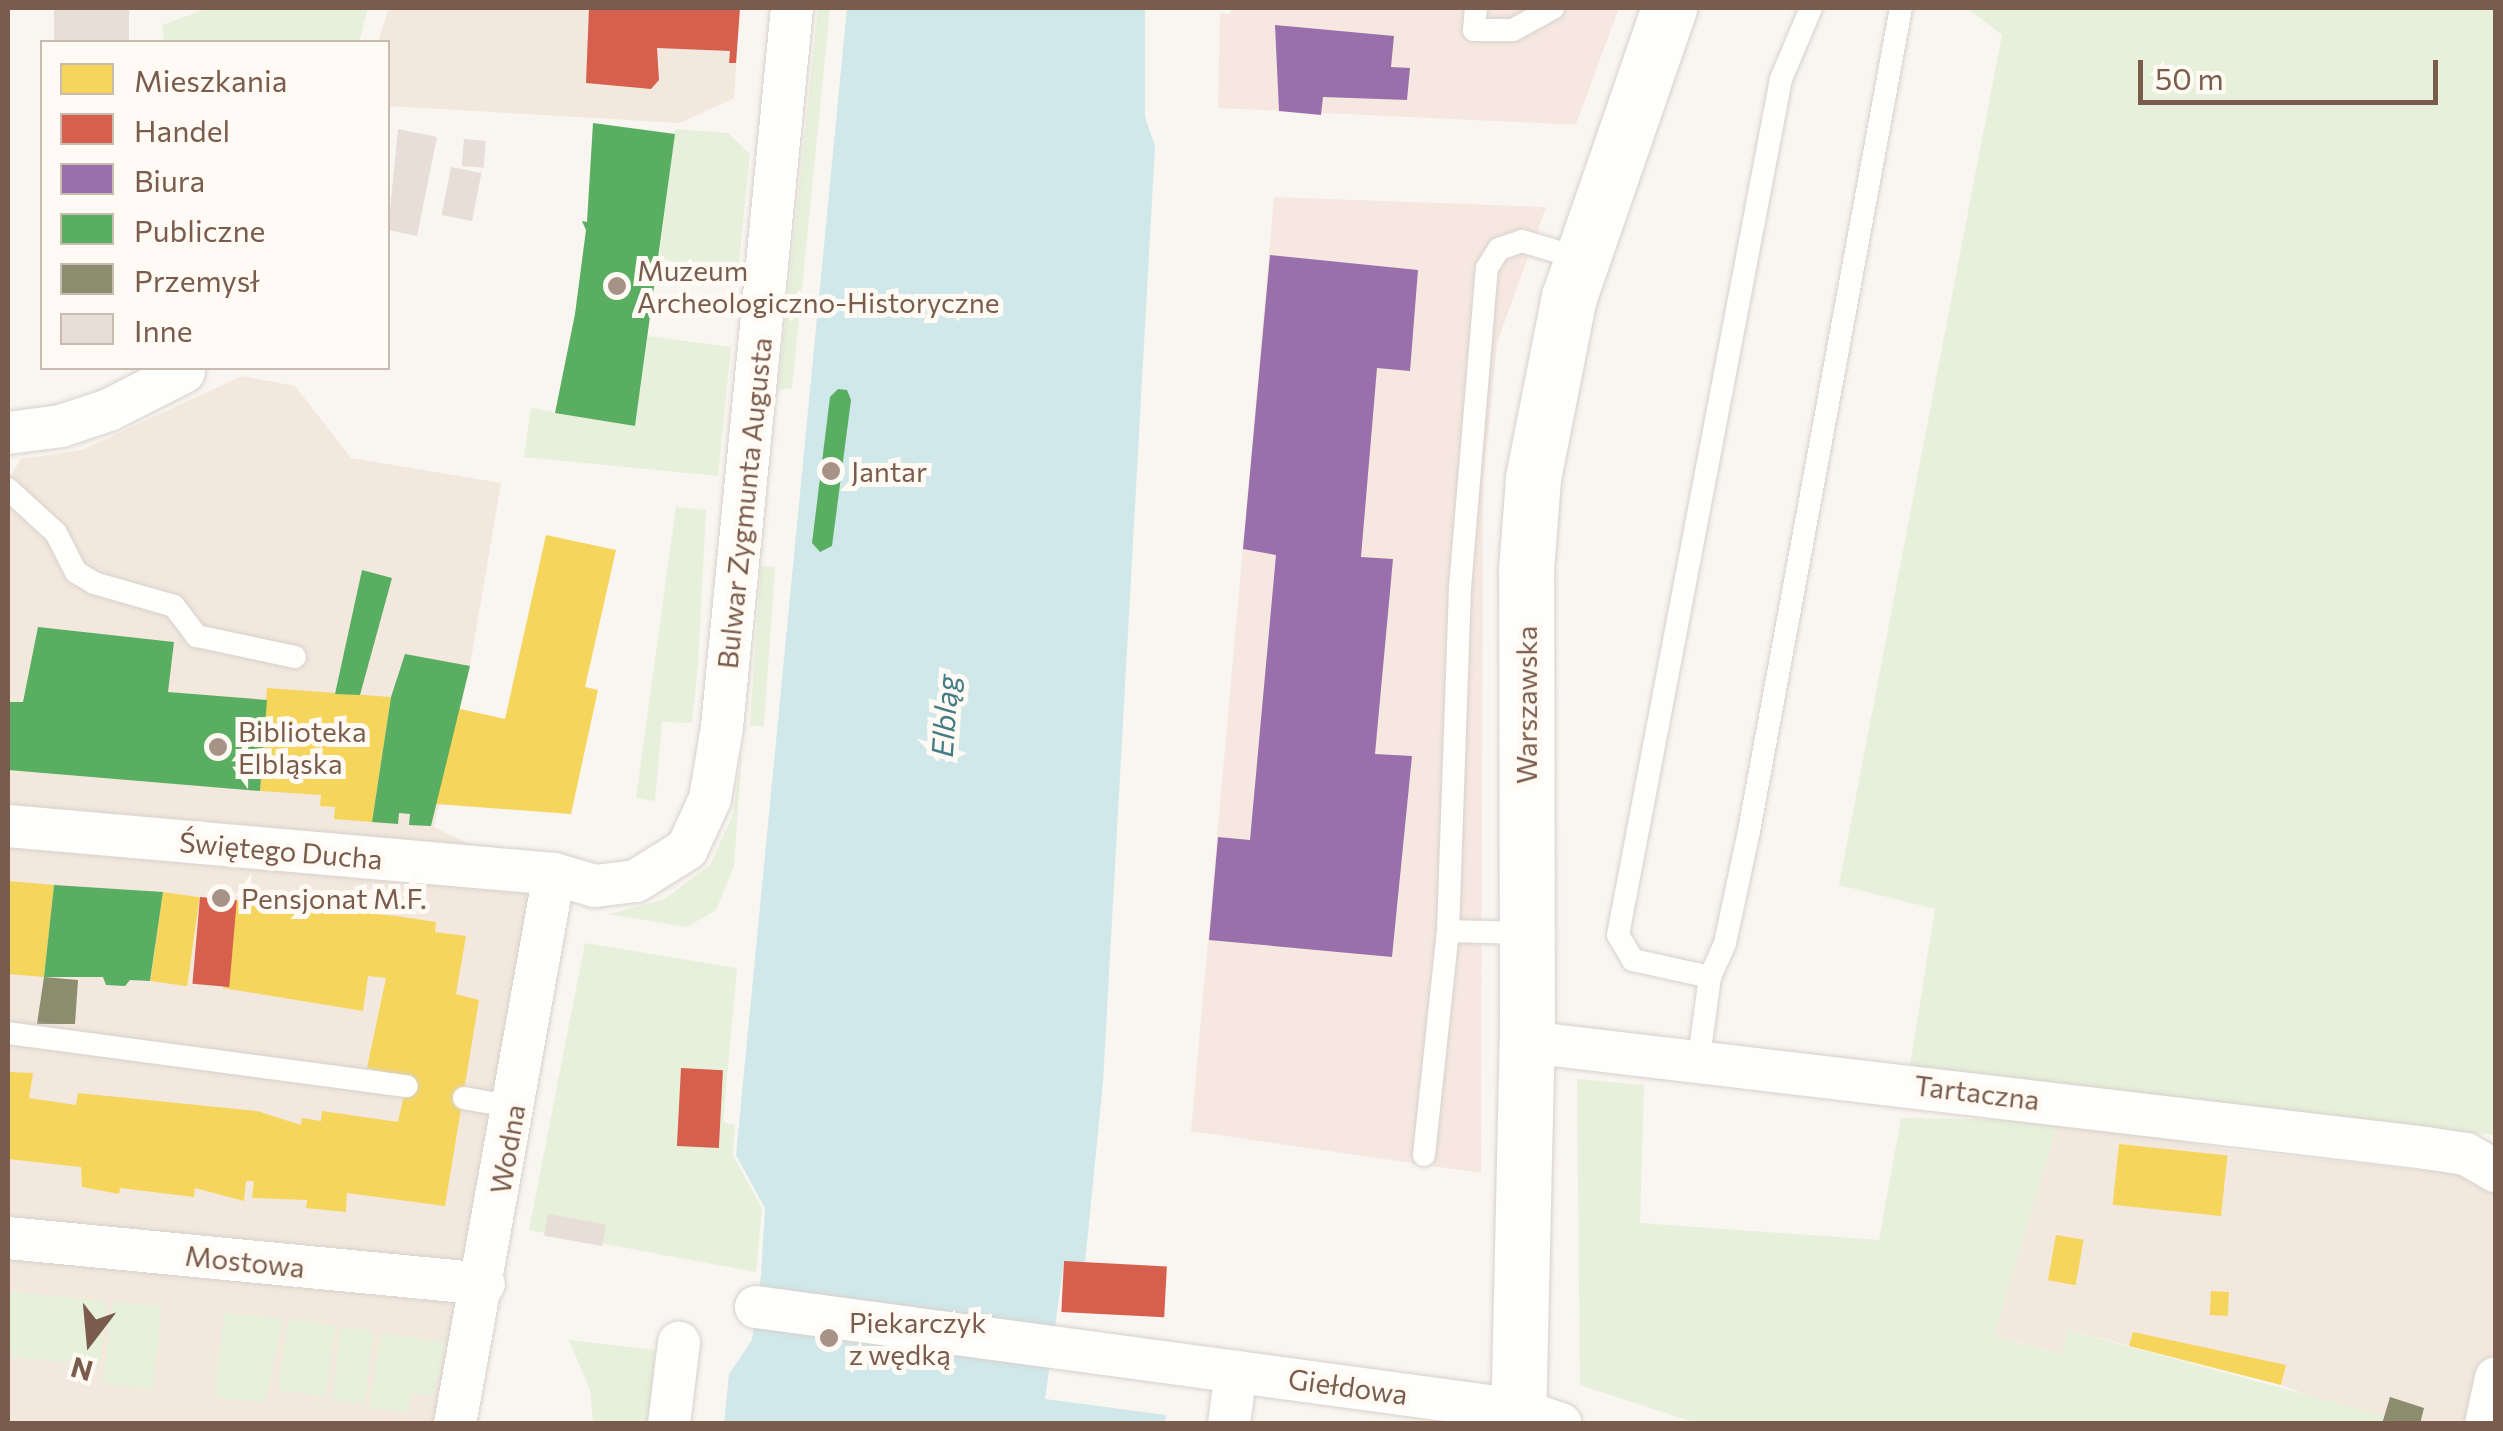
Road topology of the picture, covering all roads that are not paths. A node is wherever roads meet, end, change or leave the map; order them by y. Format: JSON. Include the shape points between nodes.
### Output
{"nodes":[{"id":1,"x":792,"y":8,"type":"edge"},
{"id":2,"x":1476,"y":8,"type":"edge"},
{"id":3,"x":1553,"y":8,"type":"edge"},
{"id":4,"x":1669,"y":8,"type":"edge"},
{"id":5,"x":1811,"y":8,"type":"edge"},
{"id":6,"x":1901,"y":8,"type":"edge"},
{"id":7,"x":1582,"y":259,"type":"junction"},
{"id":8,"x":184,"y":372,"type":"dead end"},
{"id":9,"x":8,"y":433,"type":"edge"},
{"id":10,"x":8,"y":489,"type":"edge"},
{"id":11,"x":295,"y":657,"type":"dead end"},
{"id":12,"x":8,"y":826,"type":"edge"},
{"id":13,"x":554,"y":874,"type":"junction"},
{"id":14,"x":1448,"y":931,"type":"junction"},
{"id":15,"x":1526,"y":934,"type":"junction"},
{"id":16,"x":1710,"y":977,"type":"junction"},
{"id":17,"x":8,"y":1033,"type":"edge"},
{"id":18,"x":1527,"y":1042,"type":"junction"},
{"id":19,"x":1700,"y":1058,"type":"junction"},
{"id":20,"x":406,"y":1086,"type":"dead end"},
{"id":21,"x":464,"y":1098,"type":"dead end"},
{"id":22,"x":514,"y":1107,"type":"junction"},
{"id":23,"x":1424,"y":1155,"type":"dead end"},
{"id":24,"x":2496,"y":1171,"type":"edge"},
{"id":25,"x":8,"y":1238,"type":"edge"},
{"id":26,"x":484,"y":1284,"type":"junction"},
{"id":27,"x":756,"y":1306,"type":"dead end"},
{"id":28,"x":680,"y":1342,"type":"dead end"},
{"id":29,"x":1236,"y":1370,"type":"junction"},
{"id":30,"x":2496,"y":1378,"type":"edge"},
{"id":31,"x":1532,"y":1419,"type":"edge"},
{"id":32,"x":455,"y":1424,"type":"edge"},
{"id":33,"x":669,"y":1424,"type":"edge"},
{"id":34,"x":1230,"y":1424,"type":"edge"},
{"id":35,"x":2486,"y":1424,"type":"edge"}],
"edges":[{"from":1,"to":13,"type":"street","name":"Bulwar Zygmunta Augusta","via":[[710,799],[687,850],[636,881],[595,886]]},
{"from":2,"to":3,"type":"lane","via":[[1474,30],[1513,30]]},
{"from":4,"to":7,"type":"street","name":"Warszawska"},
{"from":5,"to":16,"type":"lane","via":[[1781,80],[1618,934],[1633,960]]},
{"from":6,"to":16,"type":"lane","via":[[1752,812],[1725,943]]},
{"from":7,"to":14,"type":"lane","via":[[1522,240],[1499,250],[1487,268],[1460,588]]},
{"from":7,"to":15,"type":"street","name":"Warszawska","via":[[1545,398],[1532,478]]},
{"from":8,"to":9,"type":"street","via":[[109,410]]},
{"from":10,"to":11,"type":"lane","via":[[56,533],[85,578],[174,606],[197,636]]},
{"from":12,"to":13,"type":"street","name":"Świętego Ducha"},
{"from":13,"to":22,"type":"street","name":"Wodna"},
{"from":14,"to":15,"type":"lane"},
{"from":14,"to":23,"type":"lane"},
{"from":15,"to":18,"type":"street","name":"Warszawska"},
{"from":16,"to":19,"type":"lane"},
{"from":17,"to":20,"type":"lane"},
{"from":18,"to":19,"type":"street","name":"Tartaczna"},
{"from":18,"to":31,"type":"street","name":"Warszawska"},
{"from":19,"to":24,"type":"street","name":"Tartaczna","via":[[2426,1148],[2466,1154]]},
{"from":21,"to":22,"type":"lane"},
{"from":22,"to":26,"type":"street","name":"Wodna"},
{"from":25,"to":26,"type":"street","name":"Mostowa"},
{"from":26,"to":32,"type":"street","name":"Wodna"},
{"from":27,"to":29,"type":"street","name":"Giełdowa"},
{"from":28,"to":33,"type":"street"},
{"from":29,"to":31,"type":"street","name":"Giełdowa"},
{"from":29,"to":34,"type":"street"},
{"from":30,"to":35,"type":"street"}]}
